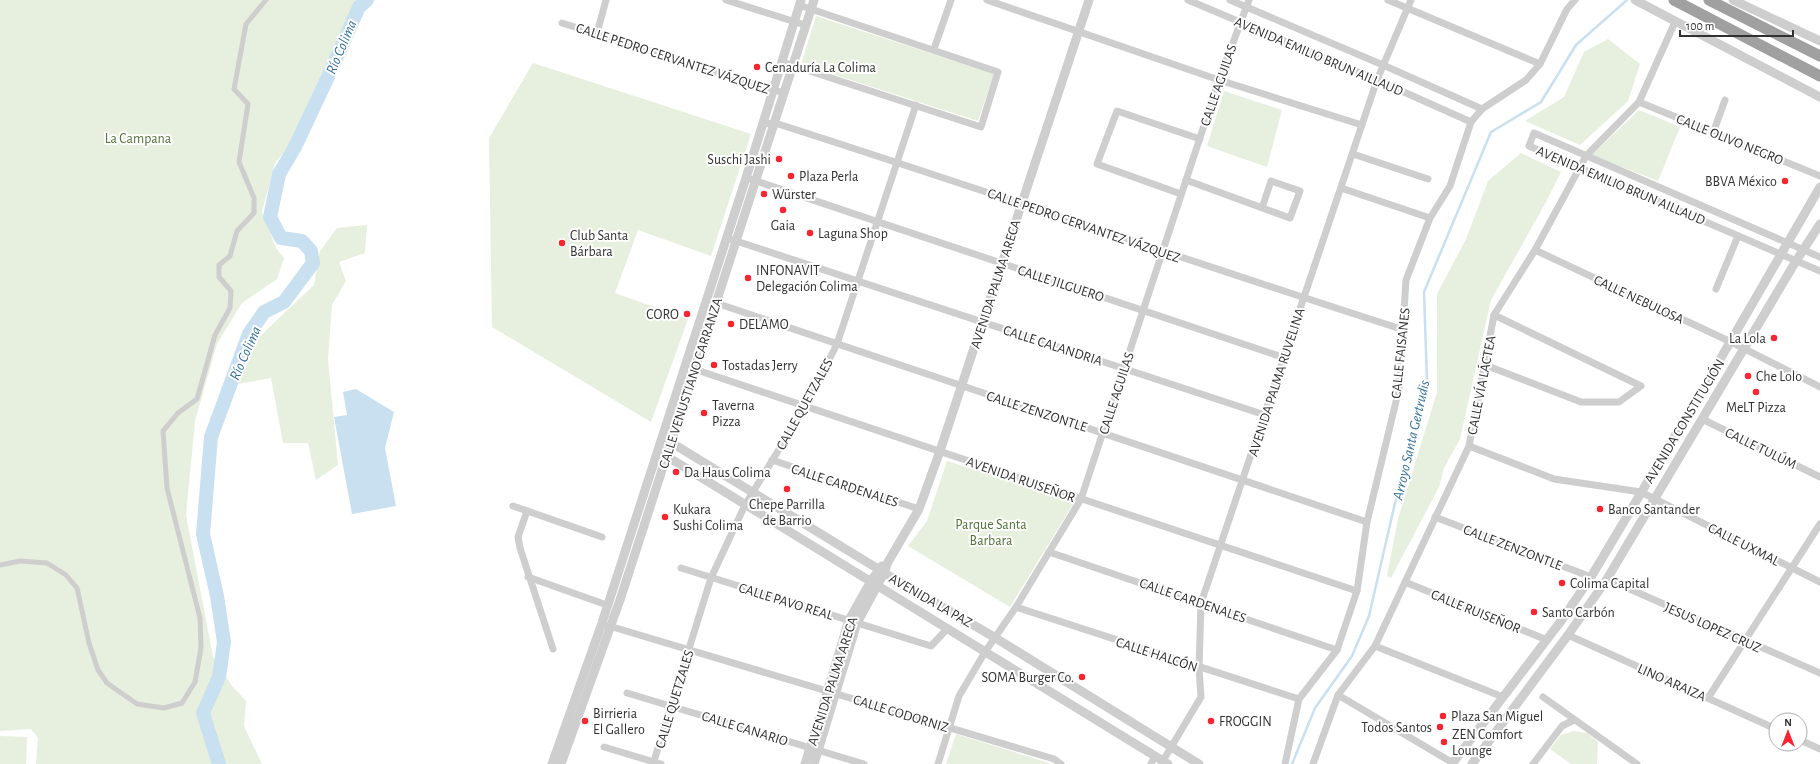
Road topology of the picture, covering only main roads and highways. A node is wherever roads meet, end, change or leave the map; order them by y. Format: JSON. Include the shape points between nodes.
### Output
{"nodes":[{"id":1,"x":1674,"y":0,"type":"edge"},
{"id":2,"x":1709,"y":0,"type":"edge"},
{"id":3,"x":1820,"y":56,"type":"edge"},
{"id":4,"x":1820,"y":76,"type":"edge"}],
"edges":[{"from":1,"to":4,"type":"highway"},
{"from":2,"to":3,"type":"highway"}]}
